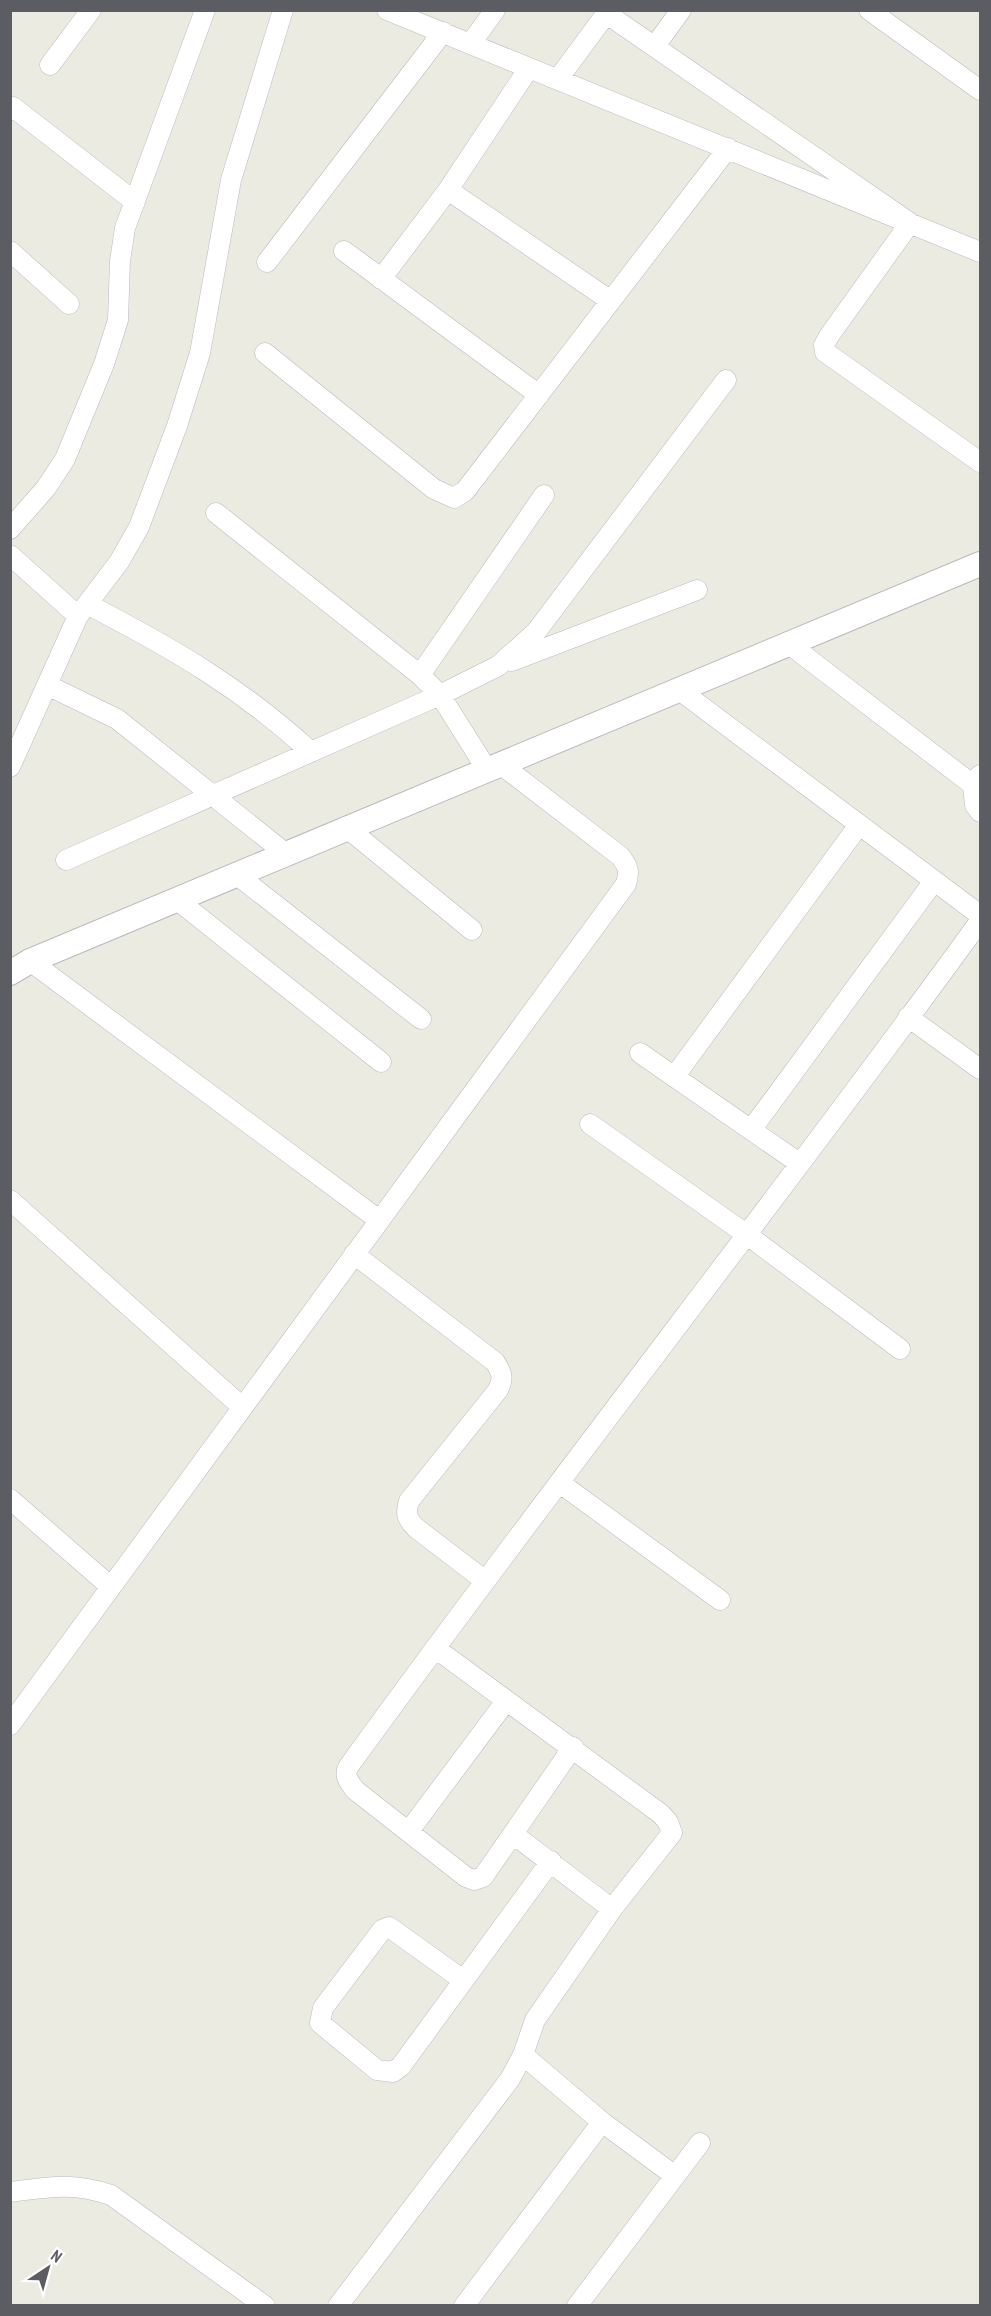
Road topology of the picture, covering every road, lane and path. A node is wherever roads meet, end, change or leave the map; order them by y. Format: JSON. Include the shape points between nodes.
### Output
{"nodes":[{"id":1,"x":91,"y":10,"type":"edge"},
{"id":2,"x":205,"y":10,"type":"edge"},
{"id":3,"x":283,"y":10,"type":"edge"},
{"id":4,"x":387,"y":10,"type":"edge"},
{"id":5,"x":495,"y":10,"type":"edge"},
{"id":6,"x":681,"y":10,"type":"edge"},
{"id":7,"x":869,"y":10,"type":"edge"},
{"id":8,"x":608,"y":12,"type":"edge"},
{"id":9,"x":443,"y":32,"type":"junction"},
{"id":10,"x":471,"y":43,"type":"junction"},
{"id":11,"x":655,"y":46,"type":"junction"},
{"id":12,"x":50,"y":65,"type":"dead end"},
{"id":13,"x":529,"y":68,"type":"junction"},
{"id":14,"x":558,"y":79,"type":"junction"},
{"id":15,"x":981,"y":90,"type":"edge"},
{"id":16,"x":10,"y":110,"type":"edge"},
{"id":17,"x":728,"y":148,"type":"junction"},
{"id":18,"x":448,"y":190,"type":"junction"},
{"id":19,"x":135,"y":202,"type":"junction"},
{"id":20,"x":910,"y":223,"type":"junction"},
{"id":21,"x":10,"y":251,"type":"edge"},
{"id":22,"x":344,"y":251,"type":"dead end"},
{"id":23,"x":981,"y":252,"type":"edge"},
{"id":24,"x":267,"y":262,"type":"dead end"},
{"id":25,"x":381,"y":279,"type":"junction"},
{"id":26,"x":611,"y":301,"type":"junction"},
{"id":27,"x":69,"y":304,"type":"dead end"},
{"id":28,"x":265,"y":353,"type":"dead end"},
{"id":29,"x":726,"y":380,"type":"dead end"},
{"id":30,"x":539,"y":395,"type":"junction"},
{"id":31,"x":981,"y":462,"type":"edge"},
{"id":32,"x":544,"y":495,"type":"dead end"},
{"id":33,"x":216,"y":513,"type":"dead end"},
{"id":34,"x":10,"y":529,"type":"edge"},
{"id":35,"x":10,"y":555,"type":"edge"},
{"id":36,"x":981,"y":564,"type":"edge"},
{"id":37,"x":698,"y":590,"type":"dead end"},
{"id":38,"x":83,"y":610,"type":"junction"},
{"id":39,"x":789,"y":644,"type":"junction"},
{"id":40,"x":498,"y":666,"type":"junction"},
{"id":41,"x":420,"y":675,"type":"junction"},
{"id":42,"x":47,"y":685,"type":"junction"},
{"id":43,"x":678,"y":690,"type":"junction"},
{"id":44,"x":440,"y":695,"type":"junction"},
{"id":45,"x":311,"y":752,"type":"junction"},
{"id":46,"x":493,"y":766,"type":"junction"},
{"id":47,"x":11,"y":767,"type":"edge"},
{"id":48,"x":977,"y":780,"type":"edge"},
{"id":49,"x":213,"y":795,"type":"junction"},
{"id":50,"x":981,"y":812,"type":"edge"},
{"id":51,"x":859,"y":825,"type":"junction"},
{"id":52,"x":346,"y":827,"type":"junction"},
{"id":53,"x":285,"y":853,"type":"junction"},
{"id":54,"x":66,"y":860,"type":"dead end"},
{"id":55,"x":236,"y":874,"type":"junction"},
{"id":56,"x":934,"y":881,"type":"junction"},
{"id":57,"x":176,"y":899,"type":"junction"},
{"id":58,"x":981,"y":915,"type":"edge"},
{"id":59,"x":472,"y":930,"type":"dead end"},
{"id":60,"x":977,"y":934,"type":"edge"},
{"id":61,"x":20,"y":967,"type":"edge"},
{"id":62,"x":908,"y":1017,"type":"junction"},
{"id":63,"x":421,"y":1019,"type":"dead end"},
{"id":64,"x":640,"y":1053,"type":"dead end"},
{"id":65,"x":381,"y":1062,"type":"dead end"},
{"id":66,"x":981,"y":1069,"type":"edge"},
{"id":67,"x":674,"y":1077,"type":"junction"},
{"id":68,"x":590,"y":1124,"type":"dead end"},
{"id":69,"x":751,"y":1130,"type":"junction"},
{"id":70,"x":800,"y":1163,"type":"junction"},
{"id":71,"x":10,"y":1200,"type":"edge"},
{"id":72,"x":380,"y":1220,"type":"junction"},
{"id":73,"x":746,"y":1234,"type":"junction"},
{"id":74,"x":354,"y":1254,"type":"junction"},
{"id":75,"x":900,"y":1349,"type":"dead end"},
{"id":76,"x":243,"y":1407,"type":"junction"},
{"id":77,"x":560,"y":1483,"type":"junction"},
{"id":78,"x":10,"y":1499,"type":"edge"},
{"id":79,"x":484,"y":1581,"type":"junction"},
{"id":80,"x":111,"y":1587,"type":"junction"},
{"id":81,"x":720,"y":1600,"type":"dead end"},
{"id":82,"x":435,"y":1648,"type":"junction"},
{"id":83,"x":506,"y":1701,"type":"junction"},
{"id":84,"x":10,"y":1725,"type":"edge"},
{"id":85,"x":573,"y":1747,"type":"junction"},
{"id":86,"x":409,"y":1832,"type":"junction"},
{"id":87,"x":513,"y":1834,"type":"junction"},
{"id":88,"x":551,"y":1861,"type":"junction"},
{"id":89,"x":612,"y":1909,"type":"junction"},
{"id":90,"x":463,"y":1980,"type":"junction"},
{"id":91,"x":524,"y":2055,"type":"junction"},
{"id":92,"x":602,"y":2122,"type":"junction"},
{"id":93,"x":700,"y":2143,"type":"dead end"},
{"id":94,"x":675,"y":2176,"type":"junction"},
{"id":95,"x":10,"y":2192,"type":"edge"},
{"id":96,"x":265,"y":2306,"type":"edge"},
{"id":97,"x":338,"y":2306,"type":"edge"},
{"id":98,"x":464,"y":2306,"type":"edge"},
{"id":99,"x":577,"y":2306,"type":"edge"}],
"edges":[{"from":1,"to":12,"type":"street"},
{"from":2,"to":19,"type":"street"},
{"from":3,"to":38,"type":"street","via":[[231,180],[191,387],[139,526],[119,562]]},
{"from":4,"to":9,"type":"street"},
{"from":5,"to":10,"type":"street"},
{"from":6,"to":11,"type":"street"},
{"from":7,"to":15,"type":"street"},
{"from":8,"to":11,"type":"street"},
{"from":8,"to":14,"type":"street"},
{"from":9,"to":10,"type":"street"},
{"from":9,"to":24,"type":"street"},
{"from":10,"to":13,"type":"street"},
{"from":11,"to":20,"type":"street"},
{"from":13,"to":14,"type":"street"},
{"from":13,"to":18,"type":"street"},
{"from":14,"to":17,"type":"street"},
{"from":16,"to":19,"type":"street","via":[[13,107]]},
{"from":17,"to":20,"type":"street"},
{"from":17,"to":26,"type":"street"},
{"from":18,"to":25,"type":"street"},
{"from":18,"to":26,"type":"street"},
{"from":19,"to":34,"type":"street","via":[[122,244],[118,320],[104,364],[65,459]]},
{"from":20,"to":23,"type":"street"},
{"from":20,"to":31,"type":"street","via":[[829,336],[825,352]]},
{"from":21,"to":27,"type":"street"},
{"from":22,"to":25,"type":"street"},
{"from":25,"to":30,"type":"street"},
{"from":26,"to":30,"type":"street"},
{"from":28,"to":30,"type":"street","via":[[434,489],[454,498],[465,491]]},
{"from":29,"to":40,"type":"street","via":[[553,610],[518,651]]},
{"from":32,"to":41,"type":"street"},
{"from":33,"to":41,"type":"street"},
{"from":35,"to":38,"type":"street"},
{"from":36,"to":39,"type":"street"},
{"from":37,"to":40,"type":"street"},
{"from":38,"to":42,"type":"street"},
{"from":38,"to":45,"type":"street","via":[[171,648],[226,682]]},
{"from":39,"to":43,"type":"street"},
{"from":39,"to":48,"type":"street"},
{"from":40,"to":44,"type":"street"},
{"from":41,"to":44,"type":"street"},
{"from":42,"to":47,"type":"street"},
{"from":42,"to":49,"type":"street","via":[[117,719]]},
{"from":43,"to":46,"type":"street"},
{"from":43,"to":51,"type":"street"},
{"from":44,"to":45,"type":"street"},
{"from":44,"to":46,"type":"street"},
{"from":45,"to":49,"type":"street"},
{"from":46,"to":52,"type":"street"},
{"from":46,"to":72,"type":"street","via":[[620,856],[630,874]]},
{"from":48,"to":50,"type":"street","via":[[975,805]]},
{"from":49,"to":53,"type":"street"},
{"from":49,"to":54,"type":"street"},
{"from":51,"to":56,"type":"street"},
{"from":51,"to":67,"type":"street"},
{"from":52,"to":53,"type":"street"},
{"from":52,"to":59,"type":"street"},
{"from":53,"to":55,"type":"street"},
{"from":55,"to":57,"type":"street"},
{"from":55,"to":63,"type":"street"},
{"from":56,"to":58,"type":"street"},
{"from":56,"to":69,"type":"street"},
{"from":57,"to":61,"type":"street"},
{"from":57,"to":65,"type":"street"},
{"from":60,"to":62,"type":"street"},
{"from":61,"to":72,"type":"street"},
{"from":62,"to":66,"type":"street"},
{"from":62,"to":70,"type":"street"},
{"from":64,"to":67,"type":"street"},
{"from":67,"to":69,"type":"street"},
{"from":68,"to":73,"type":"street"},
{"from":69,"to":70,"type":"street"},
{"from":70,"to":73,"type":"street"},
{"from":71,"to":76,"type":"street"},
{"from":72,"to":74,"type":"street"},
{"from":73,"to":75,"type":"street"},
{"from":73,"to":77,"type":"street"},
{"from":74,"to":76,"type":"street"},
{"from":74,"to":79,"type":"street","via":[[495,1362],[501,1371],[503,1380],[498,1390],[409,1501],[406,1512],[417,1528]]},
{"from":76,"to":80,"type":"street"},
{"from":77,"to":79,"type":"street"},
{"from":77,"to":81,"type":"street"},
{"from":78,"to":80,"type":"street"},
{"from":79,"to":82,"type":"street"},
{"from":80,"to":84,"type":"street"},
{"from":82,"to":83,"type":"street"},
{"from":82,"to":86,"type":"street","via":[[346,1771],[355,1790]]},
{"from":83,"to":85,"type":"street"},
{"from":83,"to":86,"type":"street"},
{"from":85,"to":87,"type":"street"},
{"from":85,"to":89,"type":"street","via":[[661,1814],[672,1833]]},
{"from":86,"to":87,"type":"street","via":[[474,1880],[483,1877]]},
{"from":87,"to":88,"type":"street"},
{"from":88,"to":89,"type":"street"},
{"from":88,"to":90,"type":"street"},
{"from":89,"to":91,"type":"street","via":[[535,2020]]},
{"from":90,"to":90,"type":"street","via":[[393,2072],[377,2070],[320,2023],[323,2008],[382,1930],[389,1927]]},
{"from":91,"to":92,"type":"street"},
{"from":91,"to":97,"type":"street"},
{"from":92,"to":94,"type":"street"},
{"from":92,"to":98,"type":"street"},
{"from":93,"to":94,"type":"street"},
{"from":94,"to":99,"type":"street"},
{"from":95,"to":96,"type":"street","via":[[86,2186],[111,2195]]}]}
